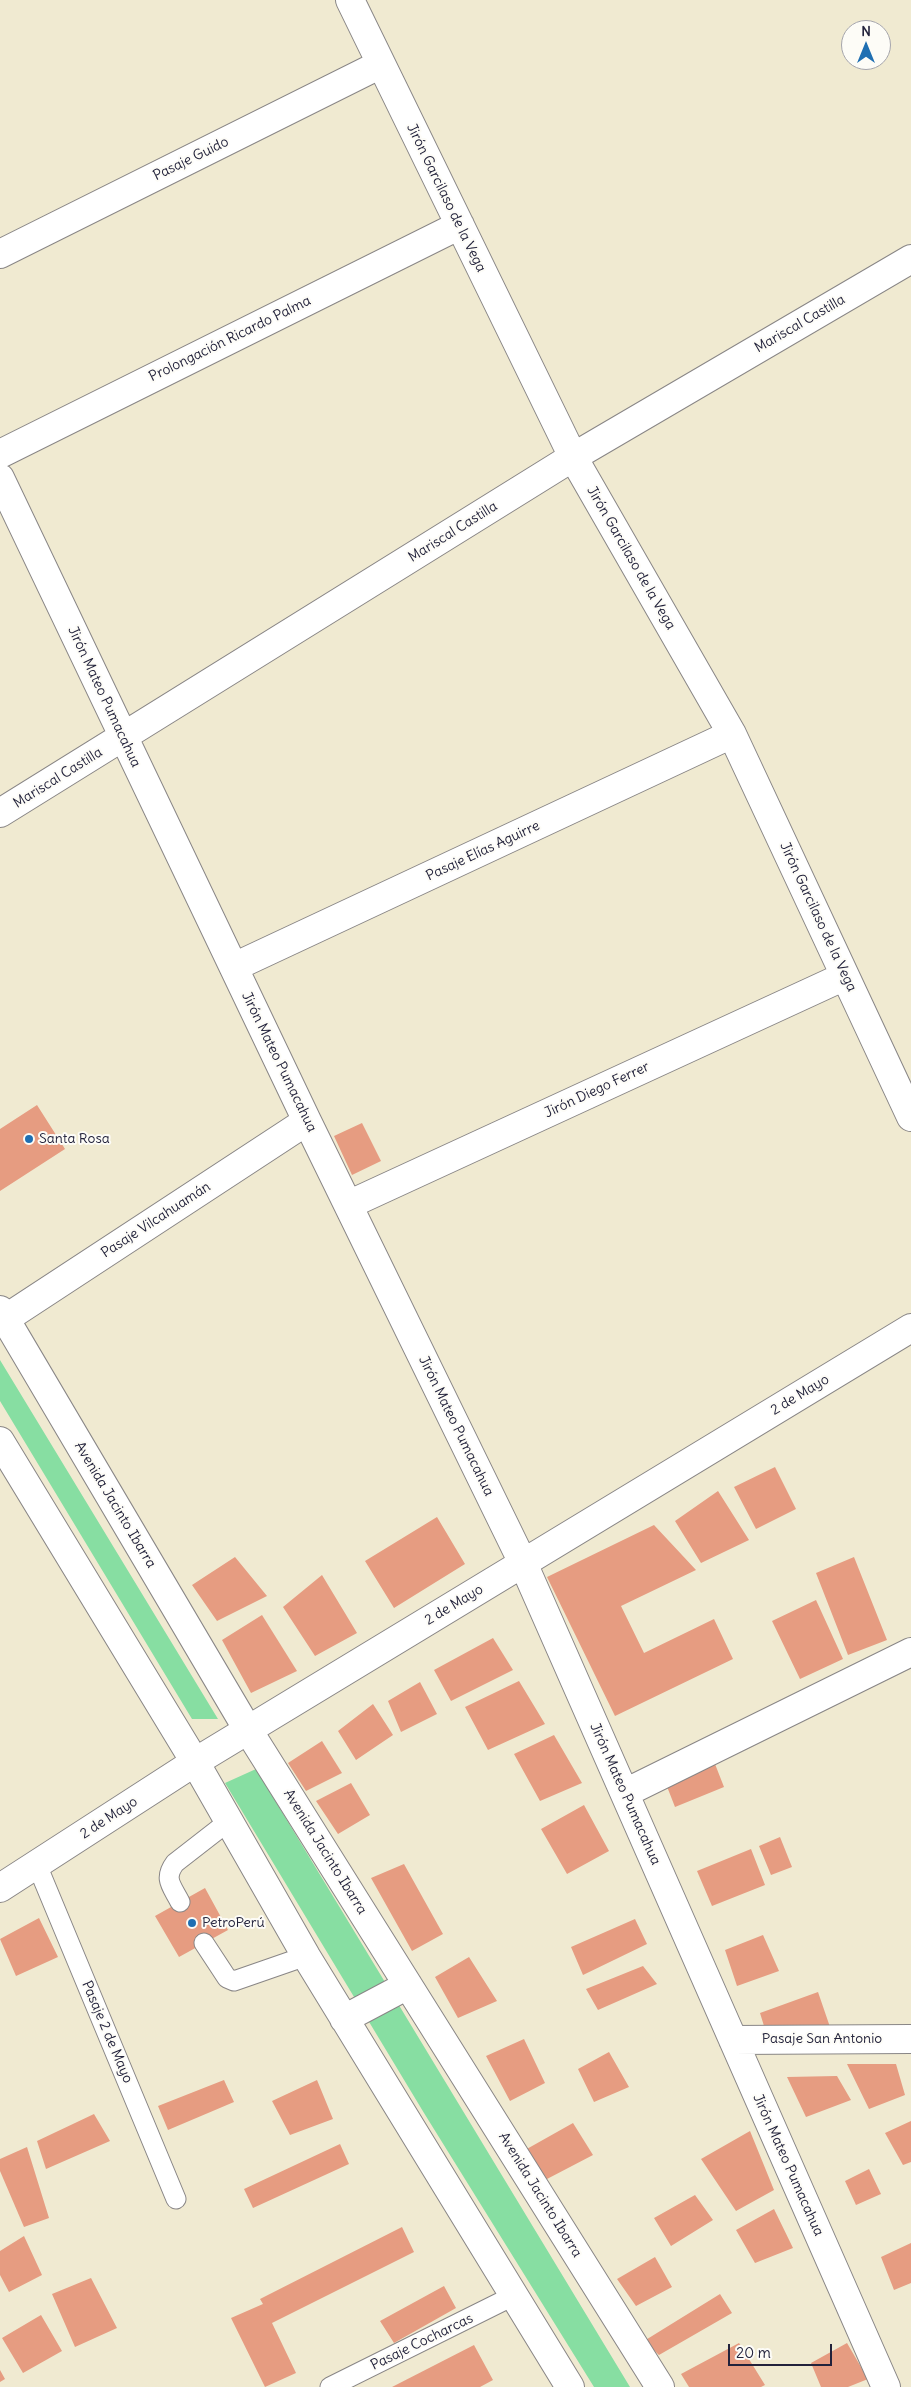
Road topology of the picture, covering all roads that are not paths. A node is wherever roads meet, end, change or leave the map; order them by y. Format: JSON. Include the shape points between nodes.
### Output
{"nodes":[{"id":1,"x":350,"y":0,"type":"edge"},
{"id":2,"x":381,"y":64,"type":"junction"},
{"id":3,"x":460,"y":225,"type":"junction"},
{"id":4,"x":0,"y":254,"type":"edge"},
{"id":5,"x":911,"y":259,"type":"edge"},
{"id":6,"x":0,"y":454,"type":"edge"},
{"id":7,"x":573,"y":457,"type":"junction"},
{"id":8,"x":0,"y":478,"type":"edge"},
{"id":9,"x":732,"y":734,"type":"junction"},
{"id":10,"x":122,"y":738,"type":"junction"},
{"id":11,"x":0,"y":814,"type":"edge"},
{"id":12,"x":234,"y":967,"type":"junction"},
{"id":13,"x":845,"y":976,"type":"junction"},
{"id":14,"x":911,"y":1117,"type":"edge"},
{"id":15,"x":307,"y":1121,"type":"junction"},
{"id":16,"x":348,"y":1205,"type":"junction"},
{"id":17,"x":3,"y":1314,"type":"edge"},
{"id":18,"x":911,"y":1328,"type":"edge"},
{"id":19,"x":0,"y":1441,"type":"edge"},
{"id":20,"x":523,"y":1563,"type":"junction"},
{"id":21,"x":911,"y":1652,"type":"edge"},
{"id":22,"x":248,"y":1730,"type":"junction"},
{"id":23,"x":195,"y":1762,"type":"junction"},
{"id":24,"x":625,"y":1793,"type":"junction"},
{"id":25,"x":229,"y":1821,"type":"junction"},
{"id":26,"x":37,"y":1865,"type":"junction"},
{"id":27,"x":0,"y":1888,"type":"edge"},
{"id":28,"x":180,"y":1902,"type":"dead end"},
{"id":29,"x":204,"y":1943,"type":"dead end"},
{"id":30,"x":306,"y":1956,"type":"junction"},
{"id":31,"x":408,"y":1985,"type":"junction"},
{"id":32,"x":344,"y":2019,"type":"junction"},
{"id":33,"x":911,"y":2039,"type":"edge"},
{"id":34,"x":733,"y":2040,"type":"junction"},
{"id":35,"x":176,"y":2199,"type":"dead end"},
{"id":36,"x":513,"y":2296,"type":"junction"},
{"id":37,"x":330,"y":2387,"type":"edge"},
{"id":38,"x":570,"y":2387,"type":"edge"},
{"id":39,"x":660,"y":2387,"type":"edge"},
{"id":40,"x":886,"y":2387,"type":"edge"}],
"edges":[{"from":1,"to":2,"type":"street","name":"Jirón Garcilaso de la Vega"},
{"from":2,"to":3,"type":"street","name":"Jirón Garcilaso de la Vega"},
{"from":2,"to":4,"type":"street","name":"Pasaje Guido"},
{"from":3,"to":6,"type":"street","name":"Prolongación Ricardo Palma"},
{"from":3,"to":7,"type":"street","name":"Jirón Garcilaso de la Vega"},
{"from":5,"to":7,"type":"street","name":"Mariscal Castilla"},
{"from":7,"to":9,"type":"street","name":"Jirón Garcilaso de la Vega"},
{"from":7,"to":10,"type":"street","name":"Mariscal Castilla"},
{"from":8,"to":10,"type":"street","name":"Jirón Mateo Pumacahua"},
{"from":9,"to":12,"type":"street","name":"Pasaje Elías Aguirre"},
{"from":9,"to":13,"type":"street","name":"Jirón Garcilaso de la Vega"},
{"from":10,"to":11,"type":"street","name":"Mariscal Castilla"},
{"from":10,"to":12,"type":"street","name":"Jirón Mateo Pumacahua"},
{"from":12,"to":15,"type":"street","name":"Jirón Mateo Pumacahua"},
{"from":13,"to":14,"type":"street","name":"Jirón Garcilaso de la Vega"},
{"from":13,"to":16,"type":"street","name":"Jirón Diego Ferrer"},
{"from":15,"to":16,"type":"street","name":"Jirón Mateo Pumacahua"},
{"from":15,"to":17,"type":"street","name":"Pasaje Vilcahuamán"},
{"from":16,"to":20,"type":"street","name":"Jirón Mateo Pumacahua"},
{"from":17,"to":22,"type":"street","name":"Avenida Jacinto Ibarra"},
{"from":18,"to":20,"type":"street","name":"2 de Mayo"},
{"from":19,"to":23,"type":"street"},
{"from":20,"to":22,"type":"street","name":"2 de Mayo"},
{"from":20,"to":24,"type":"street","name":"Jirón Mateo Pumacahua"},
{"from":21,"to":24,"type":"street"},
{"from":22,"to":23,"type":"street","name":"2 de Mayo"},
{"from":22,"to":31,"type":"street","name":"Avenida Jacinto Ibarra"},
{"from":23,"to":25,"type":"street"},
{"from":23,"to":26,"type":"street","name":"2 de Mayo"},
{"from":24,"to":34,"type":"street","name":"Jirón Mateo Pumacahua"},
{"from":25,"to":28,"type":"lane","via":[[170,1870],[168,1878]]},
{"from":25,"to":30,"type":"street"},
{"from":26,"to":27,"type":"street","name":"2 de Mayo"},
{"from":26,"to":35,"type":"lane","name":"Pasaje 2 de Mayo"},
{"from":29,"to":30,"type":"lane","via":[[227,1978],[234,1981]]},
{"from":30,"to":32,"type":"street"},
{"from":31,"to":32,"type":"street"},
{"from":31,"to":39,"type":"street","name":"Avenida Jacinto Ibarra"},
{"from":32,"to":36,"type":"street"},
{"from":33,"to":34,"type":"street","name":"Pasaje San Antonio"},
{"from":34,"to":40,"type":"street","name":"Jirón Mateo Pumacahua"},
{"from":36,"to":37,"type":"lane","name":"Pasaje Cocharcas"},
{"from":36,"to":38,"type":"street"}]}
